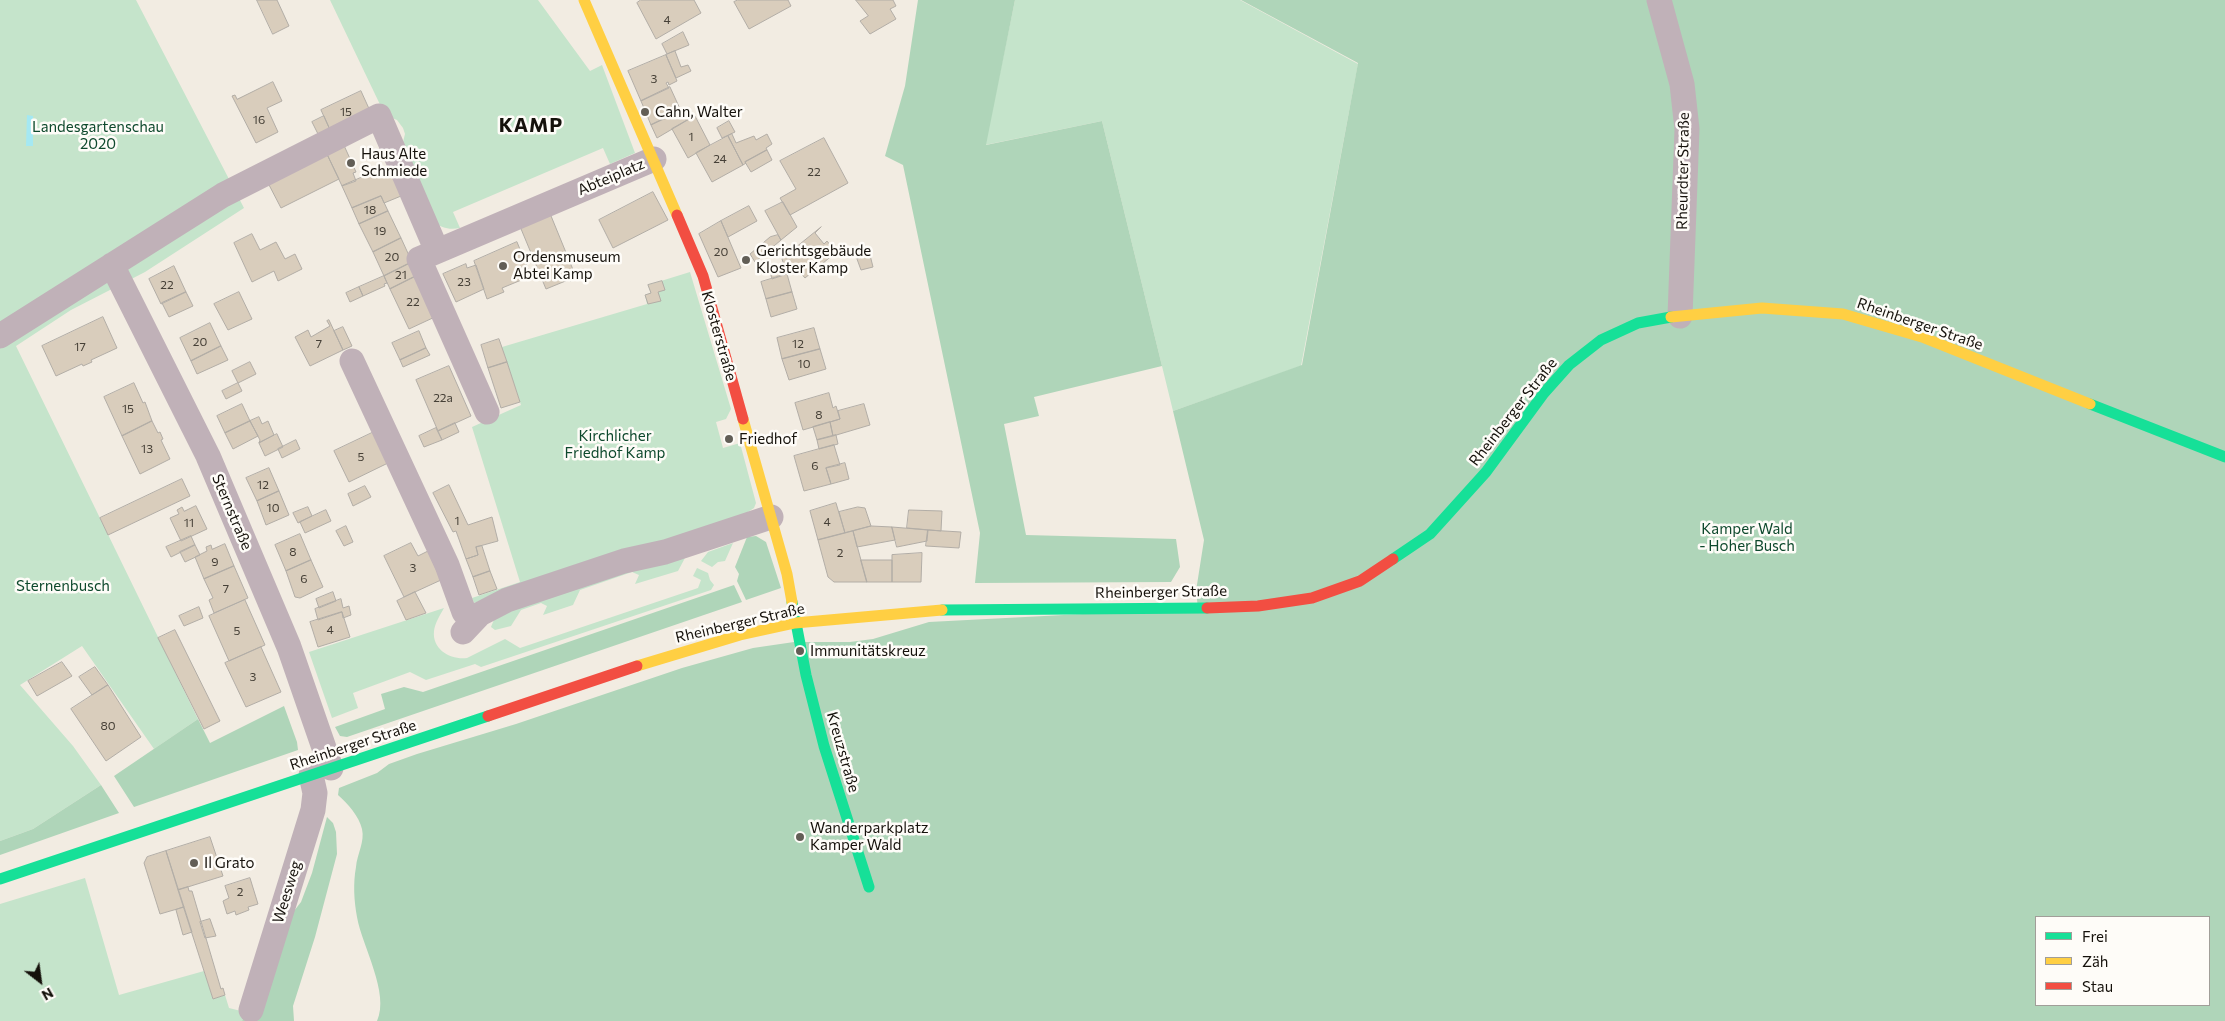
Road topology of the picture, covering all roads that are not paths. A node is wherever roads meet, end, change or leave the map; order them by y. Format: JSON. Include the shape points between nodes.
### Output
{"nodes":[{"id":1,"x":584,"y":0,"type":"edge"},
{"id":2,"x":1659,"y":0,"type":"edge"},
{"id":3,"x":654,"y":159,"type":"junction"},
{"id":4,"x":437,"y":252,"type":"junction"},
{"id":5,"x":112,"y":265,"type":"junction"},
{"id":6,"x":1680,"y":316,"type":"junction"},
{"id":7,"x":0,"y":336,"type":"edge"},
{"id":8,"x":352,"y":361,"type":"dead end"},
{"id":9,"x":487,"y":412,"type":"dead end"},
{"id":10,"x":2225,"y":457,"type":"edge"},
{"id":11,"x":771,"y":517,"type":"junction"},
{"id":12,"x":795,"y":623,"type":"junction"},
{"id":13,"x":321,"y":771,"type":"junction"},
{"id":14,"x":0,"y":879,"type":"edge"},
{"id":15,"x":870,"y":887,"type":"dead end"},
{"id":16,"x":252,"y":1010,"type":"dead end"}],
"edges":[{"from":1,"to":3,"type":"main road","name":"Abteiplatz"},
{"from":2,"to":6,"type":"street","name":"Rheurdter Straße","via":[[1682,84],[1686,129]]},
{"from":3,"to":4,"type":"street","name":"Abteiplatz"},
{"from":3,"to":11,"type":"main road","name":"Klosterstraße","via":[[702,276]]},
{"from":4,"to":5,"type":"street","via":[[379,116],[244,183]]},
{"from":4,"to":9,"type":"street","name":"Abteiplatz","via":[[419,259]]},
{"from":5,"to":7,"type":"street"},
{"from":5,"to":13,"type":"street","name":"Sternstraße","via":[[216,474],[289,647]]},
{"from":6,"to":10,"type":"main road","name":"Rheinberger Straße","via":[[1762,308],[1843,314],[1922,337]]},
{"from":6,"to":12,"type":"main road","name":"Rheinberger Straße","via":[[1638,323],[1601,340],[1569,365],[1544,393],[1486,472],[1430,534],[1360,581],[1320,596],[1258,606],[950,609]]},
{"from":8,"to":11,"type":"street","via":[[441,551],[467,627],[486,610],[507,600]]},
{"from":11,"to":12,"type":"main road","name":"Klosterstraße","via":[[787,574]]},
{"from":12,"to":13,"type":"main road","name":"Rheinberger Straße","via":[[670,655]]},
{"from":12,"to":15,"type":"main road","name":"Kreuzstraße","via":[[824,746]]},
{"from":13,"to":14,"type":"main road","name":"Rheinberger Straße"},
{"from":13,"to":16,"type":"street","name":"Weesweg","via":[[313,810]]}]}
